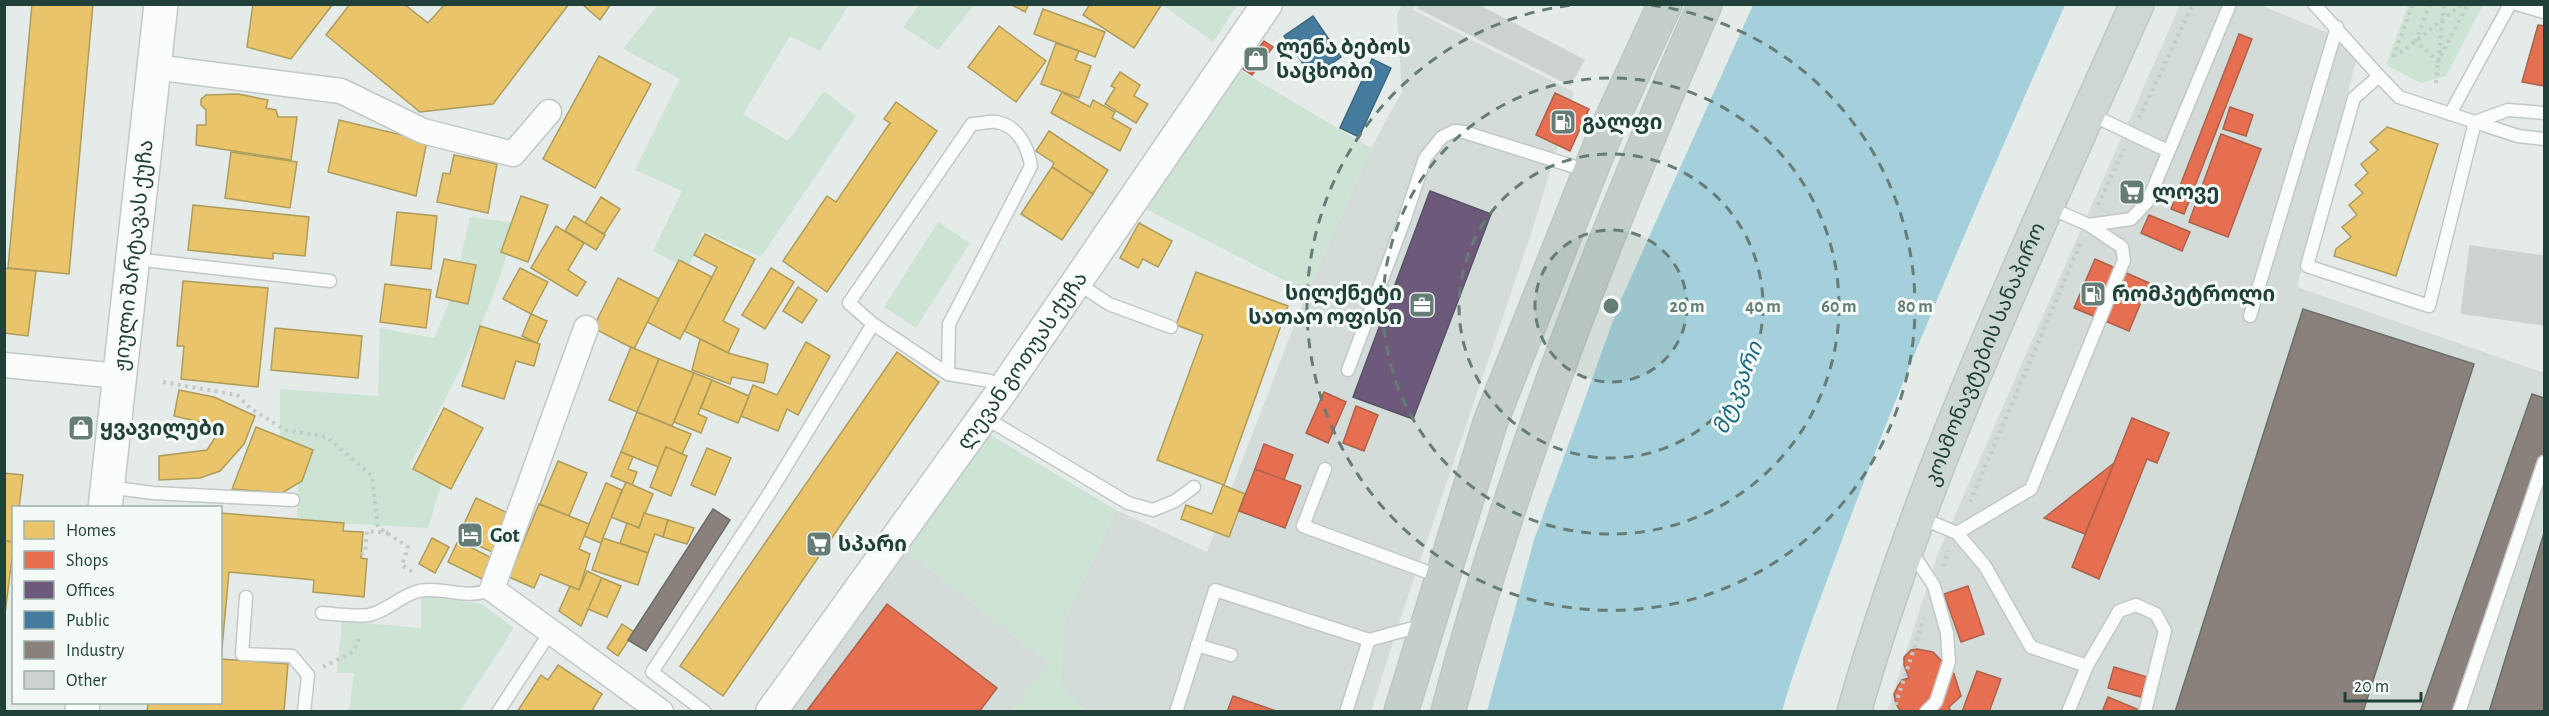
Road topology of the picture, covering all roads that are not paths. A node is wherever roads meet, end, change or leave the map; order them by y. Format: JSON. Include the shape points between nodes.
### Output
{"nodes":[{"id":1,"x":161,"y":4,"type":"edge"},
{"id":2,"x":1266,"y":4,"type":"edge"},
{"id":3,"x":1665,"y":4,"type":"edge"},
{"id":4,"x":1705,"y":4,"type":"edge"},
{"id":5,"x":2137,"y":4,"type":"edge"},
{"id":6,"x":2230,"y":4,"type":"edge"},
{"id":7,"x":2314,"y":4,"type":"edge"},
{"id":8,"x":2510,"y":4,"type":"edge"},
{"id":9,"x":2517,"y":4,"type":"edge"},
{"id":10,"x":2544,"y":12,"type":"edge"},
{"id":11,"x":2337,"y":27,"type":"junction"},
{"id":12,"x":154,"y":67,"type":"junction"},
{"id":13,"x":2379,"y":76,"type":"junction"},
{"id":14,"x":549,"y":112,"type":"dead end"},
{"id":15,"x":2544,"y":113,"type":"edge"},
{"id":16,"x":2088,"y":114,"type":"junction"},
{"id":17,"x":2450,"y":114,"type":"junction"},
{"id":18,"x":2475,"y":122,"type":"junction"},
{"id":19,"x":2544,"y":139,"type":"edge"},
{"id":20,"x":2168,"y":151,"type":"junction"},
{"id":21,"x":1590,"y":171,"type":"junction"},
{"id":22,"x":2047,"y":206,"type":"junction"},
{"id":23,"x":2089,"y":225,"type":"junction"},
{"id":24,"x":133,"y":258,"type":"junction"},
{"id":25,"x":330,"y":281,"type":"dead end"},
{"id":26,"x":1076,"y":282,"type":"junction"},
{"id":27,"x":2250,"y":316,"type":"dead end"},
{"id":28,"x":873,"y":324,"type":"junction"},
{"id":29,"x":1171,"y":327,"type":"dead end"},
{"id":30,"x":586,"y":328,"type":"dead end"},
{"id":31,"x":4,"y":365,"type":"edge"},
{"id":32,"x":1348,"y":370,"type":"dead end"},
{"id":33,"x":948,"y":374,"type":"junction"},
{"id":34,"x":119,"y":376,"type":"junction"},
{"id":35,"x":1002,"y":391,"type":"junction"},
{"id":36,"x":983,"y":417,"type":"junction"},
{"id":37,"x":2544,"y":462,"type":"edge"},
{"id":38,"x":1325,"y":469,"type":"dead end"},
{"id":39,"x":1194,"y":487,"type":"dead end"},
{"id":40,"x":106,"y":497,"type":"edge"},
{"id":41,"x":292,"y":500,"type":"dead end"},
{"id":42,"x":1913,"y":531,"type":"junction"},
{"id":43,"x":1957,"y":533,"type":"junction"},
{"id":44,"x":1442,"y":578,"type":"junction"},
{"id":45,"x":492,"y":589,"type":"junction"},
{"id":46,"x":246,"y":597,"type":"dead end"},
{"id":47,"x":322,"y":613,"type":"dead end"},
{"id":48,"x":1428,"y":624,"type":"junction"},
{"id":49,"x":551,"y":631,"type":"junction"},
{"id":50,"x":1368,"y":640,"type":"junction"},
{"id":51,"x":1197,"y":645,"type":"junction"},
{"id":52,"x":1231,"y":655,"type":"dead end"},
{"id":53,"x":2087,"y":666,"type":"junction"},
{"id":54,"x":304,"y":711,"type":"edge"},
{"id":55,"x":498,"y":711,"type":"edge"},
{"id":56,"x":662,"y":711,"type":"edge"},
{"id":57,"x":705,"y":711,"type":"edge"},
{"id":58,"x":771,"y":711,"type":"edge"},
{"id":59,"x":1176,"y":711,"type":"edge"},
{"id":60,"x":1346,"y":711,"type":"edge"},
{"id":61,"x":1401,"y":711,"type":"edge"},
{"id":62,"x":1448,"y":711,"type":"edge"},
{"id":63,"x":1854,"y":711,"type":"edge"},
{"id":64,"x":1926,"y":711,"type":"edge"},
{"id":65,"x":2068,"y":711,"type":"edge"},
{"id":66,"x":2145,"y":711,"type":"edge"},
{"id":67,"x":2459,"y":711,"type":"edge"}],
"edges":[{"from":1,"to":12,"type":"main road","name":"ჟიული შარტავას ქუჩა"},
{"from":2,"to":26,"type":"street","name":"ლევან გოთუას ქუჩა"},
{"from":3,"to":21,"type":"highway"},
{"from":4,"to":62,"type":"highway","via":[[1654,121],[1535,426]]},
{"from":5,"to":16,"type":"main road","name":"კოსმონავტების სანაპირო"},
{"from":6,"to":20,"type":"lane"},
{"from":7,"to":11,"type":"lane"},
{"from":8,"to":17,"type":"lane"},
{"from":9,"to":10,"type":"lane"},
{"from":11,"to":13,"type":"lane"},
{"from":11,"to":27,"type":"lane"},
{"from":12,"to":14,"type":"street","via":[[341,92],[423,131],[513,154]]},
{"from":12,"to":24,"type":"main road","name":"ჟიული შარტავას ქუჩა"},
{"from":13,"to":17,"type":"lane","via":[[2399,97]]},
{"from":13,"to":18,"type":"lane","via":[[2354,98],[2307,266],[2429,306]]},
{"from":15,"to":18,"type":"lane","via":[[2508,110]]},
{"from":16,"to":20,"type":"lane"},
{"from":16,"to":22,"type":"main road","name":"კოსმონავტების სანაპირო"},
{"from":17,"to":18,"type":"lane"},
{"from":18,"to":19,"type":"lane","via":[[2518,136]]},
{"from":20,"to":23,"type":"lane","via":[[2148,201],[2131,219]]},
{"from":21,"to":32,"type":"lane","via":[[1464,132],[1454,130],[1442,137],[1425,158]]},
{"from":21,"to":44,"type":"highway","via":[[1490,423]]},
{"from":22,"to":23,"type":"lane"},
{"from":22,"to":42,"type":"main road","name":"კოსმონავტების სანაპირო"},
{"from":23,"to":43,"type":"lane","via":[[2122,247],[2124,260],[2031,489]]},
{"from":24,"to":25,"type":"lane"},
{"from":24,"to":34,"type":"main road","name":"ჟიული შარტავას ქუჩა"},
{"from":26,"to":29,"type":"lane","via":[[1109,304]]},
{"from":26,"to":35,"type":"street","name":"ლევან გოთუას ქუჩა"},
{"from":28,"to":33,"type":"lane"},
{"from":28,"to":33,"type":"lane","via":[[849,303],[972,124],[998,122],[1019,134],[1030,166],[949,324]]},
{"from":28,"to":57,"type":"lane","via":[[767,497],[652,672]]},
{"from":30,"to":45,"type":"street"},
{"from":31,"to":34,"type":"street"},
{"from":33,"to":35,"type":"lane","via":[[990,381]]},
{"from":34,"to":40,"type":"main road","name":"ჟიული შარტავას ქუჩა"},
{"from":35,"to":36,"type":"street","name":"ლევან გოთუას ქუჩა"},
{"from":36,"to":39,"type":"lane","via":[[1128,503],[1153,510]]},
{"from":36,"to":58,"type":"street","name":"ლევან გოთუას ქუჩა"},
{"from":37,"to":67,"type":"lane"},
{"from":38,"to":44,"type":"lane","via":[[1303,526]]},
{"from":40,"to":41,"type":"lane","via":[[153,493]]},
{"from":42,"to":43,"type":"lane"},
{"from":42,"to":63,"type":"main road","name":"კოსმონავტების სანაპირო","via":[[1879,624]]},
{"from":42,"to":64,"type":"lane","via":[[1947,633],[1949,662],[1936,702]]},
{"from":43,"to":53,"type":"lane","via":[[1985,566],[2031,647]]},
{"from":44,"to":48,"type":"highway"},
{"from":45,"to":47,"type":"lane","via":[[473,596],[420,591],[370,615]]},
{"from":45,"to":49,"type":"street"},
{"from":46,"to":54,"type":"lane","via":[[242,654],[292,657],[308,675]]},
{"from":48,"to":50,"type":"lane"},
{"from":48,"to":61,"type":"highway"},
{"from":49,"to":55,"type":"lane"},
{"from":49,"to":56,"type":"street"},
{"from":50,"to":51,"type":"lane","via":[[1215,590]]},
{"from":50,"to":60,"type":"lane"},
{"from":51,"to":52,"type":"lane"},
{"from":51,"to":59,"type":"lane"},
{"from":53,"to":65,"type":"lane"},
{"from":53,"to":66,"type":"lane","via":[[2119,611],[2136,605],[2156,614],[2165,631]]}]}
